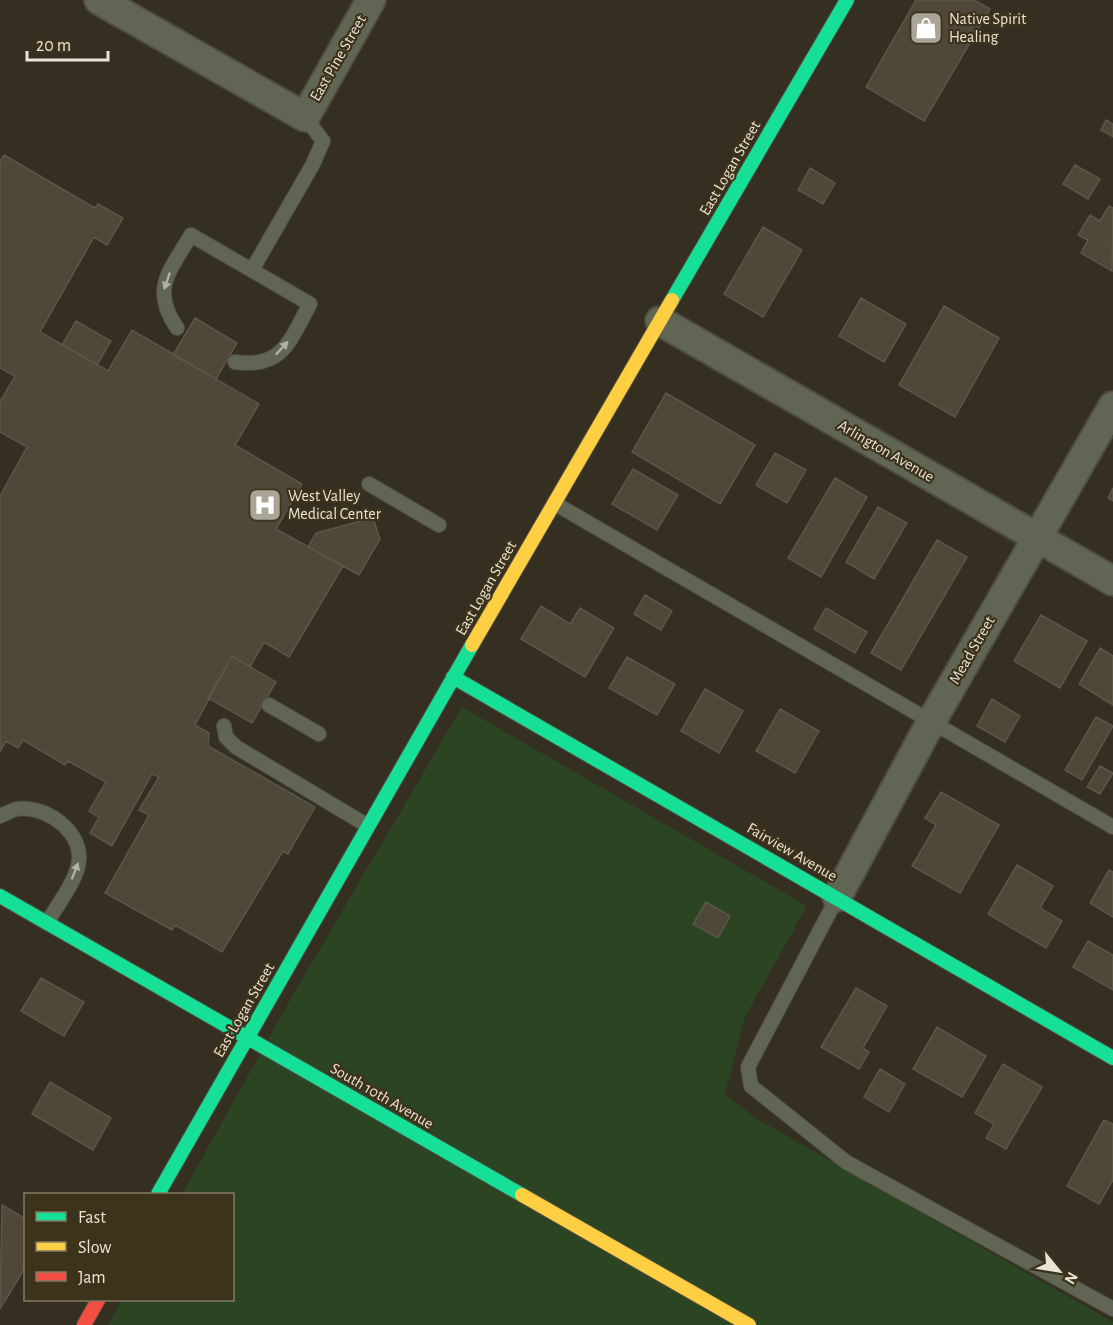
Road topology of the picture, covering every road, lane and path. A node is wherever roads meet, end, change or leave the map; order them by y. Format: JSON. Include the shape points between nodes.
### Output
{"nodes":[{"id":1,"x":99,"y":0,"type":"edge"},
{"id":2,"x":371,"y":0,"type":"edge"},
{"id":3,"x":847,"y":0,"type":"edge"},
{"id":4,"x":305,"y":117,"type":"junction"},
{"id":5,"x":252,"y":270,"type":"junction"},
{"id":6,"x":660,"y":321,"type":"junction"},
{"id":7,"x":177,"y":328,"type":"dead end"},
{"id":8,"x":235,"y":362,"type":"dead end"},
{"id":9,"x":1113,"y":406,"type":"edge"},
{"id":10,"x":369,"y":484,"type":"dead end"},
{"id":11,"x":554,"y":503,"type":"junction"},
{"id":12,"x":440,"y":525,"type":"dead end"},
{"id":13,"x":1037,"y":538,"type":"junction"},
{"id":14,"x":1113,"y":581,"type":"edge"},
{"id":15,"x":453,"y":677,"type":"junction"},
{"id":16,"x":268,"y":705,"type":"dead end"},
{"id":17,"x":931,"y":722,"type":"junction"},
{"id":18,"x":224,"y":726,"type":"dead end"},
{"id":19,"x":319,"y":734,"type":"dead end"},
{"id":20,"x":0,"y":816,"type":"edge"},
{"id":21,"x":368,"y":826,"type":"junction"},
{"id":22,"x":1113,"y":827,"type":"edge"},
{"id":23,"x":0,"y":896,"type":"edge"},
{"id":24,"x":837,"y":897,"type":"junction"},
{"id":25,"x":47,"y":923,"type":"junction"},
{"id":26,"x":247,"y":1038,"type":"junction"},
{"id":27,"x":1113,"y":1058,"type":"edge"},
{"id":28,"x":159,"y":1193,"type":"edge"},
{"id":29,"x":97,"y":1301,"type":"edge"},
{"id":30,"x":1113,"y":1309,"type":"edge"},
{"id":31,"x":84,"y":1325,"type":"edge"},
{"id":32,"x":749,"y":1325,"type":"edge"}],
"edges":[{"from":1,"to":4,"type":"street"},
{"from":2,"to":4,"type":"street","name":"East Pine Street"},
{"from":3,"to":6,"type":"street","name":"East Logan Street"},
{"from":4,"to":5,"type":"lane","via":[[323,141]]},
{"from":5,"to":7,"type":"lane","one_way":true,"via":[[191,235],[163,290],[165,310]]},
{"from":8,"to":5,"type":"lane","one_way":true,"via":[[256,365],[271,360],[288,343],[310,304]]},
{"from":6,"to":11,"type":"street","name":"East Logan Street"},
{"from":6,"to":13,"type":"street","name":"Arlington Avenue"},
{"from":9,"to":13,"type":"street","name":"Mead Street"},
{"from":10,"to":12,"type":"lane"},
{"from":11,"to":15,"type":"street","name":"East Logan Street"},
{"from":11,"to":17,"type":"lane"},
{"from":13,"to":14,"type":"street","name":"Arlington Avenue"},
{"from":13,"to":17,"type":"street","name":"Mead Street"},
{"from":15,"to":21,"type":"street","name":"East Logan Street"},
{"from":15,"to":24,"type":"street","name":"Fairview Avenue"},
{"from":16,"to":19,"type":"lane"},
{"from":17,"to":22,"type":"lane"},
{"from":17,"to":24,"type":"street","name":"Mead Street"},
{"from":18,"to":21,"type":"lane","via":[[226,737],[236,747]]},
{"from":25,"to":20,"type":"lane","one_way":true,"via":[[74,875],[79,859],[75,842],[54,817],[35,809],[16,809]]},
{"from":21,"to":26,"type":"street","name":"East Logan Street"},
{"from":23,"to":25,"type":"street","name":"South 10th Avenue"},
{"from":24,"to":27,"type":"street","name":"Fairview Avenue"},
{"from":24,"to":30,"type":"lane","via":[[748,1067],[751,1086],[846,1162]]},
{"from":25,"to":26,"type":"street","name":"South 10th Avenue"},
{"from":26,"to":28,"type":"street","name":"East Logan Street"},
{"from":26,"to":32,"type":"street","name":"South 10th Avenue"},
{"from":29,"to":31,"type":"street"}]}
